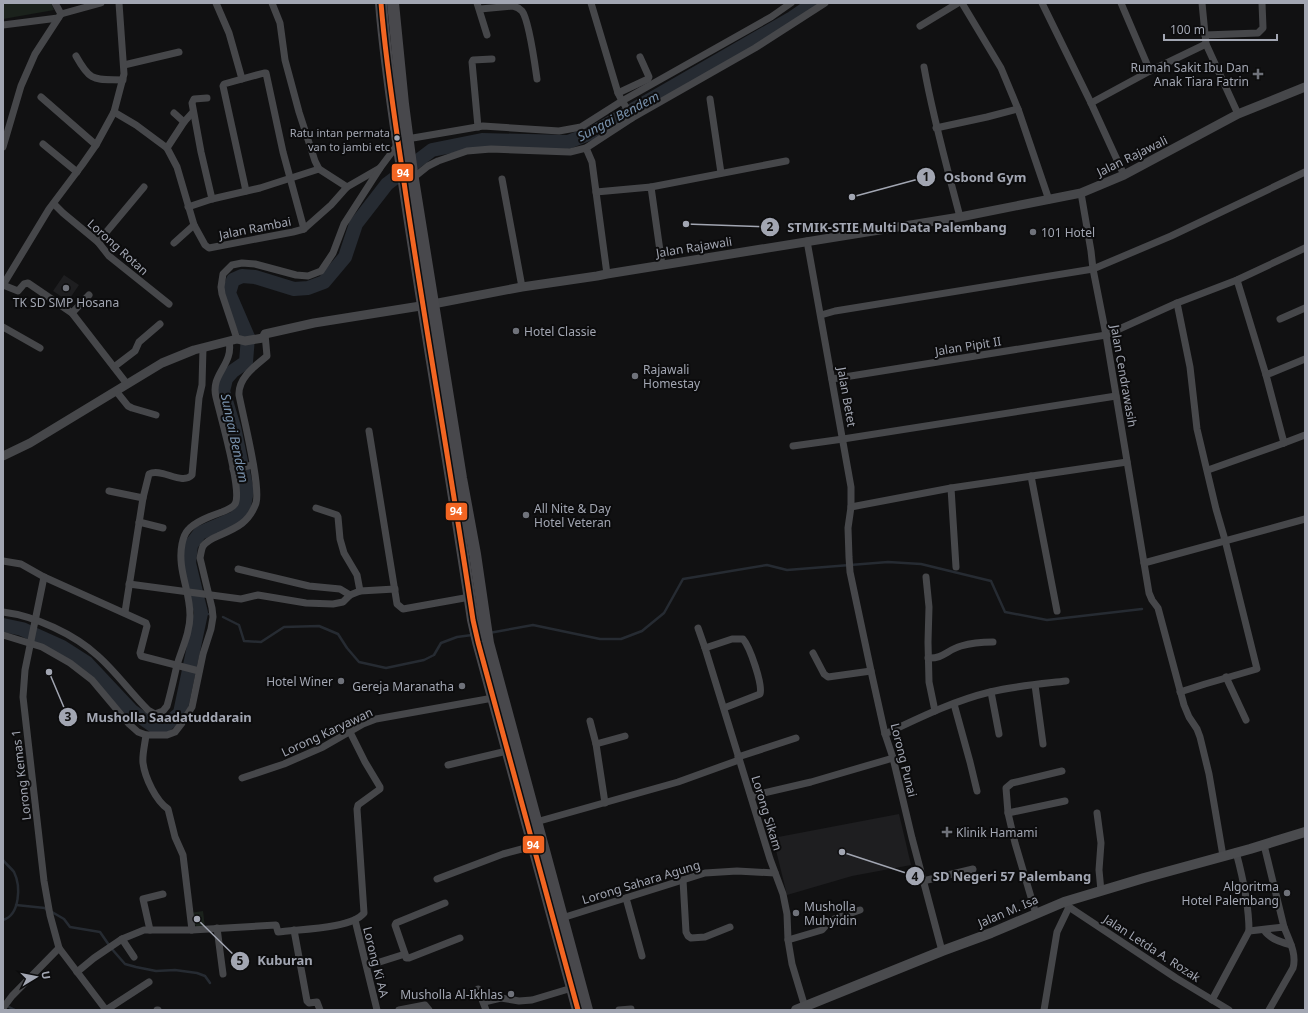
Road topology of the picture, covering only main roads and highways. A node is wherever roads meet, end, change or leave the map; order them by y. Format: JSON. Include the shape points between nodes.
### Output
{"nodes":[{"id":1,"x":381,"y":3,"type":"edge"},
{"id":2,"x":393,"y":3,"type":"edge"},
{"id":3,"x":403,"y":145,"type":"junction"},
{"id":4,"x":483,"y":643,"type":"junction"},
{"id":5,"x":1305,"y":832,"type":"edge"},
{"id":6,"x":801,"y":1008,"type":"edge"},
{"id":7,"x":578,"y":1010,"type":"edge"},
{"id":8,"x":587,"y":1010,"type":"edge"}],
"edges":[{"from":1,"to":3,"type":"highway","via":[[386,54]]},
{"from":2,"to":3,"type":"highway"},
{"from":3,"to":4,"type":"highway","via":[[429,304],[445,439]]},
{"from":4,"to":7,"type":"highway","via":[[493,698]]},
{"from":4,"to":8,"type":"highway","via":[[536,822]]},
{"from":5,"to":6,"type":"main road","name":"Jalan M. Isa","via":[[1101,891],[1036,914]]}]}
